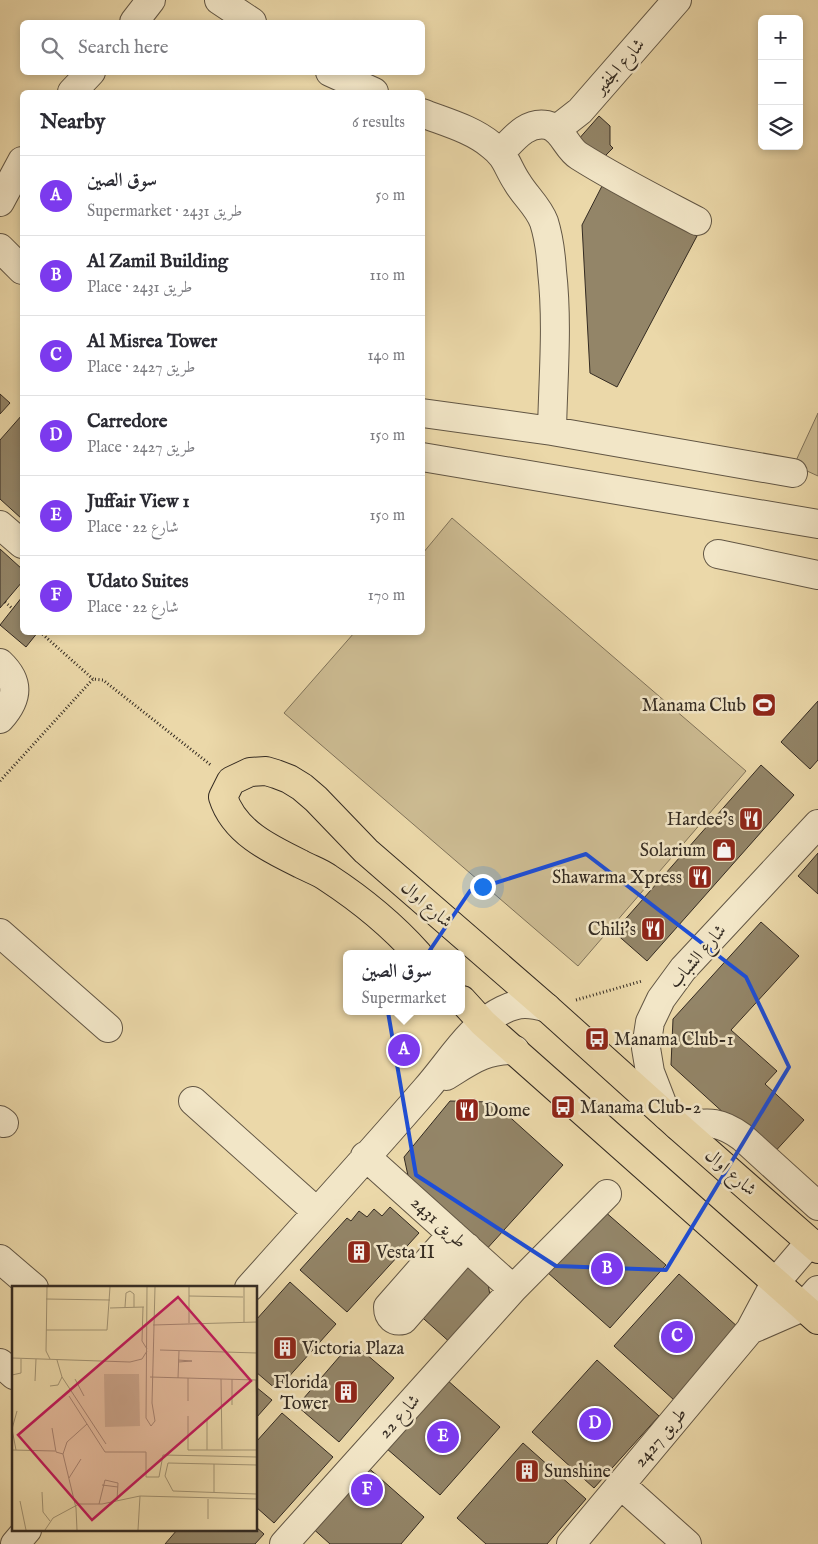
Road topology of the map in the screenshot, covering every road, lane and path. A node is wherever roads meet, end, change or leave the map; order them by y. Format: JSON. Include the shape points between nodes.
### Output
{"nodes":[{"id":1,"x":151,"y":0,"type":"edge"},
{"id":2,"x":219,"y":0,"type":"edge"},
{"id":3,"x":676,"y":0,"type":"edge"},
{"id":4,"x":136,"y":20,"type":"edge"},
{"id":5,"x":249,"y":20,"type":"edge"},
{"id":6,"x":87,"y":75,"type":"edge"},
{"id":7,"x":338,"y":81,"type":"edge"},
{"id":8,"x":74,"y":90,"type":"edge"},
{"id":9,"x":367,"y":90,"type":"edge"},
{"id":10,"x":425,"y":114,"type":"edge"},
{"id":11,"x":557,"y":129,"type":"junction"},
{"id":12,"x":500,"y":153,"type":"junction"},
{"id":13,"x":20,"y":165,"type":"edge"},
{"id":14,"x":0,"y":202,"type":"edge"},
{"id":15,"x":696,"y":221,"type":"dead end"},
{"id":16,"x":0,"y":248,"type":"edge"},
{"id":17,"x":20,"y":268,"type":"edge"},
{"id":18,"x":425,"y":413,"type":"edge"},
{"id":19,"x":552,"y":430,"type":"junction"},
{"id":20,"x":425,"y":458,"type":"edge"},
{"id":21,"x":793,"y":473,"type":"dead end"},
{"id":22,"x":818,"y":524,"type":"edge"},
{"id":23,"x":0,"y":525,"type":"edge"},
{"id":24,"x":20,"y":542,"type":"edge"},
{"id":25,"x":718,"y":554,"type":"dead end"},
{"id":26,"x":818,"y":575,"type":"edge"},
{"id":27,"x":5,"y":602,"type":"dead end"},
{"id":28,"x":13,"y":609,"type":"dead end"},
{"id":29,"x":43,"y":635,"type":"edge"},
{"id":30,"x":0,"y":663,"type":"edge"},
{"id":31,"x":93,"y":679,"type":"junction"},
{"id":32,"x":0,"y":719,"type":"edge"},
{"id":33,"x":0,"y":781,"type":"edge"},
{"id":34,"x":231,"y":782,"type":"junction"},
{"id":35,"x":818,"y":824,"type":"edge"},
{"id":36,"x":0,"y":933,"type":"edge"},
{"id":37,"x":414,"y":950,"type":"edge"},
{"id":38,"x":646,"y":980,"type":"dead end"},
{"id":39,"x":465,"y":1003,"type":"edge"},
{"id":40,"x":547,"y":1008,"type":"junction"},
{"id":41,"x":483,"y":1023,"type":"junction"},
{"id":42,"x":108,"y":1028,"type":"dead end"},
{"id":43,"x":515,"y":1050,"type":"junction"},
{"id":44,"x":428,"y":1087,"type":"junction"},
{"id":45,"x":193,"y":1100,"type":"dead end"},
{"id":46,"x":672,"y":1121,"type":"junction"},
{"id":47,"x":365,"y":1156,"type":"junction"},
{"id":48,"x":607,"y":1194,"type":"dead end"},
{"id":49,"x":809,"y":1197,"type":"edge"},
{"id":50,"x":317,"y":1212,"type":"junction"},
{"id":51,"x":777,"y":1212,"type":"junction"},
{"id":52,"x":814,"y":1246,"type":"edge"},
{"id":53,"x":0,"y":1259,"type":"edge"},
{"id":54,"x":775,"y":1283,"type":"junction"},
{"id":55,"x":32,"y":1286,"type":"edge"},
{"id":56,"x":251,"y":1286,"type":"edge"},
{"id":57,"x":513,"y":1289,"type":"junction"},
{"id":58,"x":813,"y":1306,"type":"edge"},
{"id":59,"x":750,"y":1330,"type":"junction"},
{"id":60,"x":0,"y":1363,"type":"edge"},
{"id":61,"x":12,"y":1373,"type":"edge"},
{"id":62,"x":621,"y":1485,"type":"junction"},
{"id":63,"x":25,"y":1532,"type":"edge"},
{"id":64,"x":15,"y":1544,"type":"edge"},
{"id":65,"x":284,"y":1544,"type":"edge"},
{"id":66,"x":571,"y":1544,"type":"edge"},
{"id":67,"x":687,"y":1544,"type":"edge"}],
"edges":[{"from":1,"to":4,"type":"street"},
{"from":2,"to":5,"type":"street"},
{"from":3,"to":11,"type":"street","name":"شارع الجفير","via":[[580,111]]},
{"from":6,"to":8,"type":"street"},
{"from":7,"to":9,"type":"street"},
{"from":10,"to":12,"type":"street","via":[[474,134]]},
{"from":11,"to":12,"type":"street","via":[[535,125],[525,129]]},
{"from":11,"to":15,"type":"street","via":[[573,152]]},
{"from":12,"to":19,"type":"street","via":[[514,179],[539,211],[548,235],[555,304]]},
{"from":13,"to":14,"type":"street"},
{"from":16,"to":17,"type":"street"},
{"from":18,"to":19,"type":"street"},
{"from":19,"to":21,"type":"street"},
{"from":20,"to":22,"type":"street"},
{"from":23,"to":24,"type":"street"},
{"from":25,"to":26,"type":"street"},
{"from":27,"to":28,"type":"path"},
{"from":29,"to":31,"type":"path"},
{"from":30,"to":32,"type":"street","via":[[14,682],[15,692],[12,703]]},
{"from":31,"to":33,"type":"path"},
{"from":31,"to":34,"type":"path","via":[[103,680]]},
{"from":34,"to":37,"type":"main road","via":[[222,797],[239,826],[261,844],[325,876],[355,896]]},
{"from":34,"to":40,"type":"main road","name":"شارع اوال","via":[[250,772],[266,772],[302,787],[366,852]]},
{"from":35,"to":46,"type":"street","name":"شارع الشباب","via":[[683,969],[661,999],[650,1022],[646,1048],[650,1072]]},
{"from":36,"to":42,"type":"street"},
{"from":38,"to":40,"type":"path"},
{"from":39,"to":41,"type":"main road"},
{"from":40,"to":41,"type":"street","via":[[532,1003],[517,1004]]},
{"from":40,"to":46,"type":"main road","name":"شارع اوال"},
{"from":41,"to":43,"type":"main road"},
{"from":41,"to":44,"type":"street","via":[[456,1050]]},
{"from":43,"to":44,"type":"street","via":[[497,1050],[476,1058]]},
{"from":43,"to":54,"type":"main road"},
{"from":44,"to":47,"type":"street"},
{"from":45,"to":50,"type":"street"},
{"from":46,"to":49,"type":"street","via":[[719,1124],[731,1129]]},
{"from":46,"to":51,"type":"main road","name":"شارع اوال"},
{"from":47,"to":50,"type":"street"},
{"from":47,"to":57,"type":"street","name":"طريق 2431"},
{"from":48,"to":57,"type":"street","name":"شارع 22"},
{"from":49,"to":51,"type":"street"},
{"from":50,"to":56,"type":"street"},
{"from":51,"to":52,"type":"main road","name":"شارع اوال"},
{"from":52,"to":54,"type":"street","name":"طريق 2427"},
{"from":53,"to":55,"type":"street"},
{"from":54,"to":58,"type":"main road"},
{"from":54,"to":59,"type":"street","name":"طريق 2427"},
{"from":57,"to":65,"type":"street","name":"شارع 22"},
{"from":58,"to":59,"type":"street","name":"طريق 2427"},
{"from":59,"to":62,"type":"street","name":"طريق 2427"},
{"from":60,"to":61,"type":"street"},
{"from":62,"to":66,"type":"street","name":"طريق 2427"},
{"from":62,"to":67,"type":"street"},
{"from":63,"to":64,"type":"street"}]}
